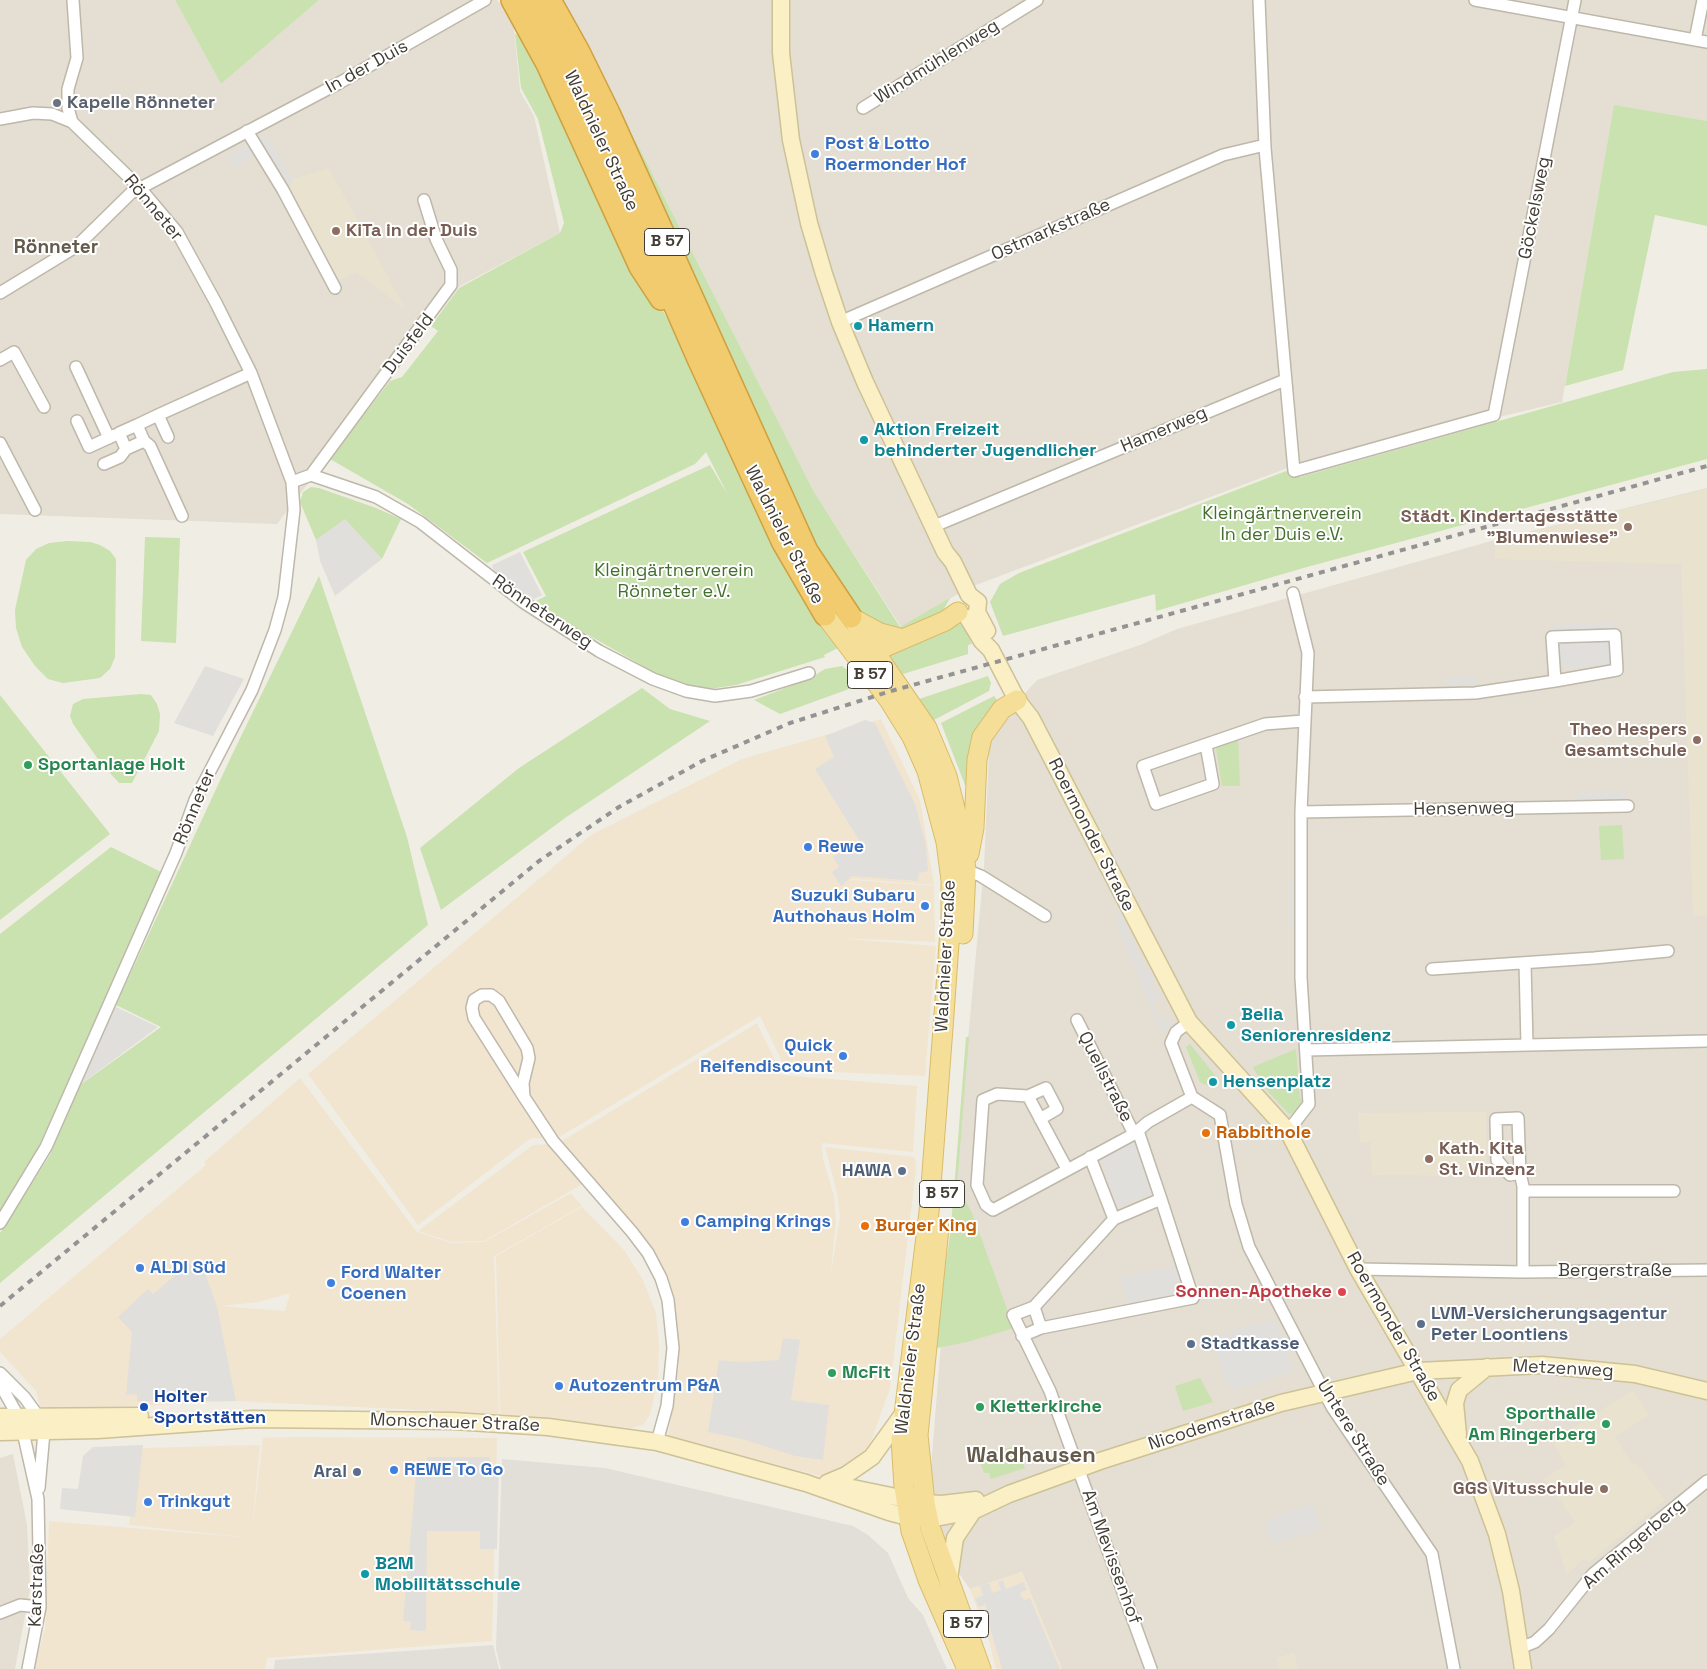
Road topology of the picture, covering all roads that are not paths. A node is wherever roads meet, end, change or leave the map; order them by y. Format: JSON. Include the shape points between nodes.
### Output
{"nodes":[{"id":1,"x":73,"y":0,"type":"edge"},
{"id":2,"x":485,"y":0,"type":"edge"},
{"id":3,"x":512,"y":0,"type":"edge"},
{"id":4,"x":530,"y":0,"type":"edge"},
{"id":5,"x":550,"y":0,"type":"edge"},
{"id":6,"x":781,"y":0,"type":"edge"},
{"id":7,"x":1037,"y":0,"type":"edge"},
{"id":8,"x":1259,"y":0,"type":"edge"},
{"id":9,"x":1475,"y":0,"type":"edge"},
{"id":10,"x":1575,"y":0,"type":"edge"},
{"id":11,"x":1703,"y":0,"type":"edge"},
{"id":12,"x":1572,"y":18,"type":"junction"},
{"id":13,"x":1695,"y":40,"type":"junction"},
{"id":14,"x":1707,"y":42,"type":"edge"},
{"id":15,"x":863,"y":108,"type":"dead end"},
{"id":16,"x":0,"y":119,"type":"edge"},
{"id":17,"x":72,"y":122,"type":"junction"},
{"id":18,"x":247,"y":131,"type":"junction"},
{"id":19,"x":1265,"y":145,"type":"junction"},
{"id":20,"x":140,"y":188,"type":"junction"},
{"id":21,"x":424,"y":200,"type":"dead end"},
{"id":22,"x":335,"y":288,"type":"dead end"},
{"id":23,"x":0,"y":293,"type":"edge"},
{"id":24,"x":840,"y":322,"type":"junction"},
{"id":25,"x":0,"y":360,"type":"edge"},
{"id":26,"x":699,"y":361,"type":"junction"},
{"id":27,"x":76,"y":367,"type":"dead end"},
{"id":28,"x":251,"y":373,"type":"junction"},
{"id":29,"x":1285,"y":380,"type":"junction"},
{"id":30,"x":44,"y":407,"type":"dead end"},
{"id":31,"x":158,"y":415,"type":"junction"},
{"id":32,"x":77,"y":421,"type":"dead end"},
{"id":33,"x":137,"y":424,"type":"junction"},
{"id":34,"x":114,"y":435,"type":"junction"},
{"id":35,"x":168,"y":437,"type":"dead end"},
{"id":36,"x":144,"y":441,"type":"junction"},
{"id":37,"x":0,"y":443,"type":"edge"},
{"id":38,"x":126,"y":449,"type":"junction"},
{"id":39,"x":104,"y":464,"type":"dead end"},
{"id":40,"x":311,"y":475,"type":"junction"},
{"id":41,"x":292,"y":482,"type":"junction"},
{"id":42,"x":35,"y":510,"type":"dead end"},
{"id":43,"x":182,"y":516,"type":"dead end"},
{"id":44,"x":932,"y":527,"type":"junction"},
{"id":45,"x":1293,"y":593,"type":"dead end"},
{"id":46,"x":966,"y":607,"type":"junction"},
{"id":47,"x":825,"y":615,"type":"joint"},
{"id":48,"x":851,"y":617,"type":"junction"},
{"id":49,"x":903,"y":639,"type":"junction"},
{"id":50,"x":868,"y":657,"type":"junction"},
{"id":51,"x":809,"y":673,"type":"dead end"},
{"id":52,"x":1554,"y":682,"type":"junction"},
{"id":53,"x":1305,"y":697,"type":"junction"},
{"id":54,"x":1017,"y":700,"type":"junction"},
{"id":55,"x":1303,"y":721,"type":"junction"},
{"id":56,"x":1206,"y":745,"type":"junction"},
{"id":57,"x":1628,"y":806,"type":"dead end"},
{"id":58,"x":1301,"y":812,"type":"junction"},
{"id":59,"x":966,"y":870,"type":"junction"},
{"id":60,"x":1045,"y":916,"type":"dead end"},
{"id":61,"x":1668,"y":950,"type":"dead end"},
{"id":62,"x":1525,"y":963,"type":"junction"},
{"id":63,"x":1432,"y":969,"type":"dead end"},
{"id":64,"x":1077,"y":1020,"type":"dead end"},
{"id":65,"x":1189,"y":1022,"type":"junction"},
{"id":66,"x":1707,"y":1041,"type":"edge"},
{"id":67,"x":1527,"y":1045,"type":"junction"},
{"id":68,"x":1306,"y":1050,"type":"junction"},
{"id":69,"x":1028,"y":1096,"type":"junction"},
{"id":70,"x":524,"y":1097,"type":"junction"},
{"id":71,"x":1192,"y":1097,"type":"junction"},
{"id":72,"x":1040,"y":1119,"type":"junction"},
{"id":73,"x":1288,"y":1131,"type":"junction"},
{"id":74,"x":1136,"y":1132,"type":"junction"},
{"id":75,"x":1090,"y":1157,"type":"junction"},
{"id":76,"x":1067,"y":1169,"type":"junction"},
{"id":77,"x":1520,"y":1173,"type":"junction"},
{"id":78,"x":1674,"y":1190,"type":"dead end"},
{"id":79,"x":1523,"y":1191,"type":"junction"},
{"id":80,"x":1161,"y":1199,"type":"junction"},
{"id":81,"x":1114,"y":1219,"type":"junction"},
{"id":82,"x":0,"y":1223,"type":"edge"},
{"id":83,"x":1358,"y":1269,"type":"junction"},
{"id":84,"x":1707,"y":1270,"type":"edge"},
{"id":85,"x":1523,"y":1272,"type":"junction"},
{"id":86,"x":1034,"y":1307,"type":"junction"},
{"id":87,"x":1042,"y":1328,"type":"junction"},
{"id":88,"x":1022,"y":1336,"type":"junction"},
{"id":89,"x":1487,"y":1367,"type":"junction"},
{"id":90,"x":1418,"y":1371,"type":"junction"},
{"id":91,"x":0,"y":1373,"type":"edge"},
{"id":92,"x":0,"y":1384,"type":"edge"},
{"id":93,"x":1707,"y":1390,"type":"edge"},
{"id":94,"x":1325,"y":1392,"type":"junction"},
{"id":95,"x":903,"y":1414,"type":"junction"},
{"id":96,"x":18,"y":1416,"type":"junction"},
{"id":97,"x":0,"y":1417,"type":"edge"},
{"id":98,"x":41,"y":1424,"type":"junction"},
{"id":99,"x":0,"y":1432,"type":"edge"},
{"id":100,"x":23,"y":1432,"type":"junction"},
{"id":101,"x":1459,"y":1440,"type":"junction"},
{"id":102,"x":657,"y":1442,"type":"junction"},
{"id":103,"x":1078,"y":1469,"type":"junction"},
{"id":104,"x":1707,"y":1481,"type":"edge"},
{"id":105,"x":806,"y":1483,"type":"junction"},
{"id":106,"x":827,"y":1483,"type":"junction"},
{"id":107,"x":1009,"y":1494,"type":"junction"},
{"id":108,"x":38,"y":1499,"type":"junction"},
{"id":109,"x":907,"y":1508,"type":"junction"},
{"id":110,"x":926,"y":1510,"type":"junction"},
{"id":111,"x":973,"y":1511,"type":"junction"},
{"id":112,"x":949,"y":1579,"type":"junction"},
{"id":113,"x":40,"y":1607,"type":"junction"},
{"id":114,"x":0,"y":1613,"type":"edge"},
{"id":115,"x":1520,"y":1648,"type":"junction"},
{"id":116,"x":28,"y":1669,"type":"edge"},
{"id":117,"x":967,"y":1669,"type":"edge"},
{"id":118,"x":981,"y":1669,"type":"edge"},
{"id":119,"x":1151,"y":1669,"type":"edge"},
{"id":120,"x":1454,"y":1669,"type":"edge"},
{"id":121,"x":1523,"y":1669,"type":"edge"}],
"edges":[{"from":1,"to":17,"type":"street","via":[[77,58],[68,89]]},
{"from":2,"to":18,"type":"street","name":"In der Duis"},
{"from":3,"to":26,"type":"highway","via":[[547,64],[640,266]]},
{"from":4,"to":26,"type":"highway","name":"Waldnieler Straße","number":"B 57","via":[[595,124]]},
{"from":5,"to":48,"type":"highway","name":"Waldnieler Straße","number":"B 57","via":[[608,113],[807,551]]},
{"from":6,"to":24,"type":"main road","name":"Roermonder Straße","via":[[781,53],[790,140],[809,223]]},
{"from":7,"to":15,"type":"street","name":"Windmühlenweg"},
{"from":8,"to":19,"type":"street"},
{"from":9,"to":12,"type":"street"},
{"from":10,"to":12,"type":"street","name":"Göckelsweg"},
{"from":11,"to":13,"type":"street"},
{"from":12,"to":13,"type":"street"},
{"from":12,"to":29,"type":"street","name":"Göckelsweg","via":[[1494,415],[1294,471]]},
{"from":13,"to":14,"type":"street"},
{"from":16,"to":17,"type":"street","name":"Rönneter","via":[[33,113],[52,114]]},
{"from":17,"to":20,"type":"street","name":"Rönneter"},
{"from":18,"to":20,"type":"street","name":"In der Duis"},
{"from":18,"to":22,"type":"street","via":[[283,190]]},
{"from":19,"to":24,"type":"street","name":"Ostmarkstraße","via":[[1223,154]]},
{"from":19,"to":29,"type":"street"},
{"from":20,"to":23,"type":"street","name":"In der Duis","via":[[104,217],[77,246]]},
{"from":20,"to":28,"type":"street","name":"Rönneter","via":[[177,232]]},
{"from":21,"to":40,"type":"street","name":"Duisfeld","via":[[436,239],[451,270],[451,285]]},
{"from":24,"to":44,"type":"main road","name":"Roermonder Straße"},
{"from":25,"to":30,"type":"street","via":[[14,352]]},
{"from":26,"to":47,"type":"highway","name":"Waldnieler Straße","number":"B 57","via":[[783,543]]},
{"from":27,"to":34,"type":"street"},
{"from":28,"to":31,"type":"street"},
{"from":28,"to":41,"type":"street","name":"Rönneter"},
{"from":29,"to":44,"type":"street","name":"Hamerweg"},
{"from":31,"to":33,"type":"street"},
{"from":31,"to":35,"type":"street"},
{"from":32,"to":34,"type":"street","via":[[89,447]]},
{"from":33,"to":34,"type":"street"},
{"from":33,"to":36,"type":"street"},
{"from":34,"to":38,"type":"street"},
{"from":36,"to":38,"type":"street"},
{"from":36,"to":43,"type":"street","via":[[150,446]]},
{"from":37,"to":42,"type":"street"},
{"from":38,"to":39,"type":"street","via":[[120,457]]},
{"from":40,"to":41,"type":"street"},
{"from":40,"to":51,"type":"street","name":"Rönneterweg","via":[[376,497],[420,522],[523,602],[599,651],[653,679],[686,691],[715,696],[751,691]]},
{"from":41,"to":82,"type":"street","name":"Rönneter","via":[[292,524],[284,597],[252,690],[195,800],[176,853],[46,1147]]},
{"from":44,"to":46,"type":"main road","name":"Roermonder Straße"},
{"from":45,"to":53,"type":"street","via":[[1308,653]]},
{"from":46,"to":49,"type":"main road","via":[[945,621]]},
{"from":46,"to":54,"type":"main road","name":"Roermonder Straße","via":[[990,639],[991,650]]},
{"from":47,"to":50,"type":"main road","name":"Waldnieler Straße","number":"B 57"},
{"from":48,"to":49,"type":"main road","via":[[880,633]]},
{"from":48,"to":50,"type":"main road","name":"Waldnieler Straße","number":"B 57"},
{"from":49,"to":50,"type":"main road"},
{"from":50,"to":59,"type":"main road","name":"Waldnieler Straße","number":"B 57","via":[[927,728],[947,776],[962,837]]},
{"from":50,"to":95,"type":"main road","name":"Waldnieler Straße","number":"B 57","via":[[927,771],[942,818],[951,880],[928,1212]]},
{"from":52,"to":52,"type":"street","via":[[1617,670],[1615,635],[1552,637]]},
{"from":52,"to":53,"type":"street","via":[[1475,693]]},
{"from":53,"to":55,"type":"street"},
{"from":54,"to":59,"type":"main road","via":[[1002,710],[982,737],[977,760],[974,828]]},
{"from":54,"to":65,"type":"main road","name":"Roermonder Straße","via":[[1031,718]]},
{"from":55,"to":56,"type":"street","via":[[1265,724]]},
{"from":55,"to":58,"type":"street"},
{"from":56,"to":56,"type":"street","via":[[1144,766],[1156,804],[1213,784]]},
{"from":57,"to":58,"type":"street","name":"Hensenweg"},
{"from":58,"to":68,"type":"street","via":[[1301,978]]},
{"from":59,"to":60,"type":"street","name":"Waldnieler Straße"},
{"from":59,"to":110,"type":"main road","name":"Waldnieler Straße","number":"B 57","via":[[940,1218],[918,1435]]},
{"from":61,"to":62,"type":"street"},
{"from":62,"to":63,"type":"street"},
{"from":62,"to":67,"type":"street"},
{"from":64,"to":74,"type":"street","name":"Quellstraße"},
{"from":65,"to":71,"type":"street","via":[[1176,1032],[1171,1043]]},
{"from":65,"to":73,"type":"main road","name":"Roermonder Straße"},
{"from":66,"to":67,"type":"street"},
{"from":67,"to":68,"type":"street"},
{"from":68,"to":73,"type":"street","via":[[1309,1104]]},
{"from":69,"to":72,"type":"street"},
{"from":69,"to":72,"type":"street","name":"Quellstraße","via":[[1046,1088],[1057,1109]]},
{"from":69,"to":76,"type":"street","name":"Quellstraße","via":[[997,1094],[983,1100],[976,1172],[977,1185],[986,1205],[992,1210]]},
{"from":70,"to":70,"type":"street","via":[[474,1018],[474,1000],[482,995],[491,995],[499,1001],[527,1048],[529,1058],[522,1083]]},
{"from":70,"to":102,"type":"street","via":[[553,1141],[648,1253],[661,1278],[668,1300],[673,1348],[667,1406]]},
{"from":71,"to":74,"type":"street","name":"Quellstraße"},
{"from":71,"to":94,"type":"street","name":"Untere Straße","via":[[1220,1115],[1236,1204],[1249,1247]]},
{"from":72,"to":76,"type":"street"},
{"from":73,"to":83,"type":"main road","name":"Roermonder Straße"},
{"from":74,"to":75,"type":"street","name":"Quellstraße"},
{"from":74,"to":80,"type":"street","name":"Quellstraße"},
{"from":75,"to":76,"type":"street","name":"Quellstraße"},
{"from":75,"to":81,"type":"street"},
{"from":77,"to":77,"type":"street","via":[[1518,1118],[1496,1119],[1497,1160],[1510,1174]]},
{"from":77,"to":79,"type":"street"},
{"from":78,"to":79,"type":"street"},
{"from":79,"to":85,"type":"street"},
{"from":80,"to":81,"type":"street"},
{"from":80,"to":87,"type":"street","name":"Quellstraße","via":[[1193,1298]]},
{"from":81,"to":86,"type":"street","name":"Am Mevissenhof"},
{"from":83,"to":85,"type":"street","name":"Bergerstraße"},
{"from":83,"to":90,"type":"main road","name":"Roermonder Straße"},
{"from":84,"to":85,"type":"street","name":"Bergerstraße"},
{"from":86,"to":87,"type":"street"},
{"from":86,"to":88,"type":"street","name":"Am Mevissenhof","via":[[1013,1315]]},
{"from":87,"to":88,"type":"street"},
{"from":88,"to":103,"type":"street","name":"Am Mevissenhof","via":[[1050,1391]]},
{"from":89,"to":90,"type":"main road","name":"Metzenweg"},
{"from":89,"to":93,"type":"main road","name":"Metzenweg","via":[[1542,1365],[1592,1368]]},
{"from":89,"to":101,"type":"main road","via":[[1459,1390],[1455,1403]]},
{"from":90,"to":94,"type":"main road","name":"Nicodemstraße"},
{"from":90,"to":101,"type":"main road","name":"Roermonder Straße"},
{"from":91,"to":98,"type":"street","via":[[25,1398]]},
{"from":92,"to":96,"type":"street","name":"Karstraße"},
{"from":94,"to":103,"type":"main road","name":"Nicodemstraße","via":[[1280,1403]]},
{"from":94,"to":120,"type":"street","name":"Untere Straße","via":[[1357,1445],[1432,1554]]},
{"from":95,"to":106,"type":"main road","via":[[872,1457],[846,1475]]},
{"from":95,"to":109,"type":"main road","name":"Waldnieler Straße","number":"B 57","via":[[901,1439]]},
{"from":96,"to":97,"type":"main road","name":"Monschauer Straße"},
{"from":96,"to":98,"type":"main road","name":"Monschauer Straße"},
{"from":96,"to":100,"type":"street","name":"Karstraße"},
{"from":98,"to":100,"type":"main road","name":"Monschauer Straße"},
{"from":98,"to":102,"type":"main road","name":"Monschauer Straße","via":[[97,1418],[220,1415],[252,1419],[453,1420],[548,1427]]},
{"from":98,"to":108,"type":"street","name":"Karstraße"},
{"from":99,"to":100,"type":"main road","name":"Monschauer Straße"},
{"from":100,"to":108,"type":"street","name":"Karstraße"},
{"from":101,"to":115,"type":"main road","name":"Roermonder Straße","via":[[1497,1534]]},
{"from":102,"to":105,"type":"main road","name":"Monschauer Straße"},
{"from":103,"to":107,"type":"main road","name":"Nicodemstraße"},
{"from":103,"to":119,"type":"street","name":"Am Mevissenhof"},
{"from":104,"to":115,"type":"street","name":"Am Ringerberg","via":[[1593,1574],[1549,1629],[1535,1642]]},
{"from":105,"to":106,"type":"main road","name":"Monschauer Straße"},
{"from":105,"to":109,"type":"main road","name":"Monschauer Straße","via":[[889,1512]]},
{"from":106,"to":109,"type":"main road","name":"Monschauer Straße"},
{"from":107,"to":110,"type":"main road","name":"Nicodemstraße"},
{"from":107,"to":111,"type":"main road","name":"Nicodemstraße"},
{"from":108,"to":113,"type":"street","name":"Karstraße"},
{"from":109,"to":110,"type":"main road","name":"Monschauer Straße"},
{"from":109,"to":117,"type":"main road","name":"Waldnieler Straße","number":"B 57","via":[[918,1554]]},
{"from":110,"to":111,"type":"main road","name":"Nicodemstraße"},
{"from":110,"to":112,"type":"main road","name":"Waldnieler Straße","number":"B 57"},
{"from":111,"to":112,"type":"main road","via":[[955,1538]]},
{"from":112,"to":118,"type":"main road","name":"Waldnieler Straße","number":"B 57"},
{"from":113,"to":114,"type":"street","via":[[20,1605]]},
{"from":113,"to":116,"type":"street","name":"Karstraße"},
{"from":115,"to":121,"type":"main road","name":"Roermonder Straße"}]}
